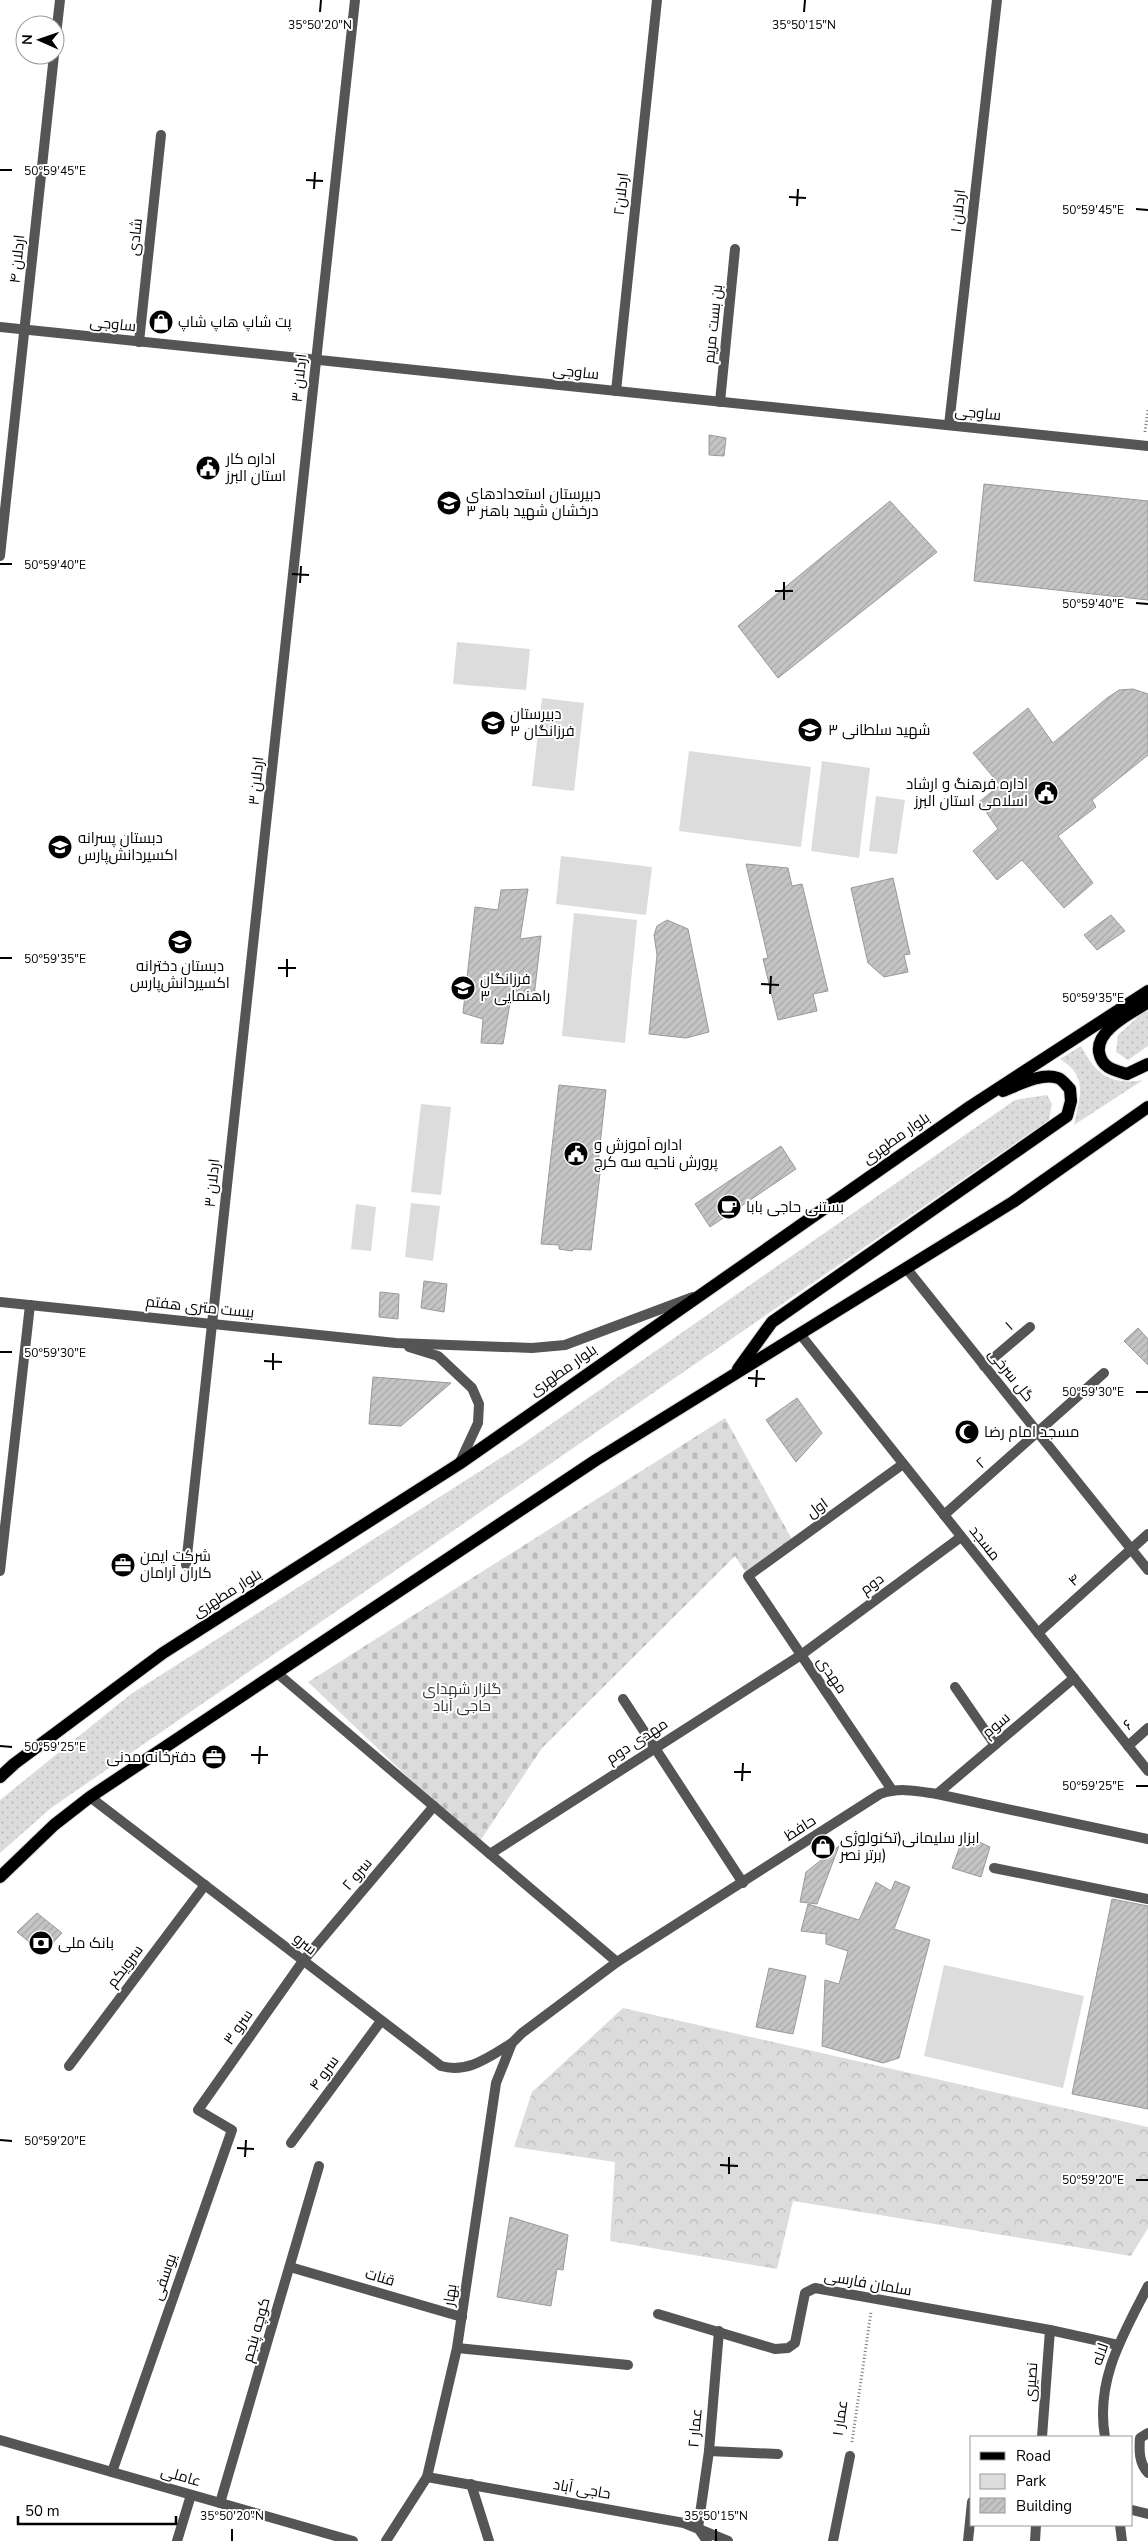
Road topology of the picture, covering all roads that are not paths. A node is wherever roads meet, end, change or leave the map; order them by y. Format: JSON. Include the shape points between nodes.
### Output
{"nodes":[{"id":1,"x":60,"y":0,"type":"edge"},
{"id":2,"x":356,"y":0,"type":"edge"},
{"id":3,"x":657,"y":0,"type":"edge"},
{"id":4,"x":997,"y":0,"type":"edge"},
{"id":5,"x":58,"y":15,"type":"edge"},
{"id":6,"x":53,"y":65,"type":"edge"},
{"id":7,"x":161,"y":135,"type":"dead end"},
{"id":8,"x":735,"y":248,"type":"dead end"},
{"id":9,"x":0,"y":327,"type":"edge"},
{"id":10,"x":24,"y":330,"type":"junction"},
{"id":11,"x":139,"y":342,"type":"junction"},
{"id":12,"x":316,"y":360,"type":"junction"},
{"id":13,"x":616,"y":391,"type":"junction"},
{"id":14,"x":720,"y":402,"type":"junction"},
{"id":15,"x":949,"y":425,"type":"junction"},
{"id":16,"x":1146,"y":446,"type":"edge"},
{"id":17,"x":0,"y":556,"type":"edge"},
{"id":18,"x":1148,"y":991,"type":"edge"},
{"id":19,"x":1148,"y":1002,"type":"edge"},
{"id":20,"x":1148,"y":1064,"type":"edge"},
{"id":21,"x":971,"y":1106,"type":"junction"},
{"id":22,"x":1148,"y":1107,"type":"edge"},
{"id":23,"x":907,"y":1270,"type":"junction"},
{"id":24,"x":701,"y":1294,"type":"junction"},
{"id":25,"x":0,"y":1302,"type":"edge"},
{"id":26,"x":30,"y":1305,"type":"junction"},
{"id":27,"x":212,"y":1324,"type":"junction"},
{"id":28,"x":1030,"y":1327,"type":"dead end"},
{"id":29,"x":800,"y":1334,"type":"junction"},
{"id":30,"x":396,"y":1343,"type":"junction"},
{"id":31,"x":984,"y":1366,"type":"junction"},
{"id":32,"x":1104,"y":1373,"type":"dead end"},
{"id":33,"x":733,"y":1375,"type":"junction"},
{"id":34,"x":1038,"y":1433,"type":"junction"},
{"id":35,"x":459,"y":1464,"type":"junction"},
{"id":36,"x":903,"y":1464,"type":"junction"},
{"id":37,"x":944,"y":1515,"type":"junction"},
{"id":38,"x":1148,"y":1534,"type":"edge"},
{"id":39,"x":961,"y":1537,"type":"junction"},
{"id":40,"x":1131,"y":1549,"type":"junction"},
{"id":41,"x":186,"y":1565,"type":"dead end"},
{"id":42,"x":1148,"y":1570,"type":"edge"},
{"id":43,"x":0,"y":1571,"type":"edge"},
{"id":44,"x":748,"y":1576,"type":"joint"},
{"id":45,"x":1038,"y":1633,"type":"junction"},
{"id":46,"x":801,"y":1655,"type":"junction"},
{"id":47,"x":277,"y":1673,"type":"junction"},
{"id":48,"x":1074,"y":1678,"type":"junction"},
{"id":49,"x":955,"y":1687,"type":"dead end"},
{"id":50,"x":623,"y":1698,"type":"dead end"},
{"id":51,"x":1148,"y":1728,"type":"edge"},
{"id":52,"x":995,"y":1745,"type":"junction"},
{"id":53,"x":1128,"y":1746,"type":"junction"},
{"id":54,"x":654,"y":1748,"type":"junction"},
{"id":55,"x":1148,"y":1771,"type":"edge"},
{"id":56,"x":0,"y":1777,"type":"edge"},
{"id":57,"x":892,"y":1790,"type":"junction"},
{"id":58,"x":937,"y":1794,"type":"junction"},
{"id":59,"x":90,"y":1796,"type":"junction"},
{"id":60,"x":434,"y":1806,"type":"junction"},
{"id":61,"x":1148,"y":1839,"type":"edge"},
{"id":62,"x":490,"y":1854,"type":"junction"},
{"id":63,"x":994,"y":1868,"type":"dead end"},
{"id":64,"x":0,"y":1877,"type":"edge"},
{"id":65,"x":743,"y":1883,"type":"junction"},
{"id":66,"x":205,"y":1885,"type":"junction"},
{"id":67,"x":1148,"y":1899,"type":"edge"},
{"id":68,"x":303,"y":1961,"type":"junction"},
{"id":69,"x":617,"y":1962,"type":"junction"},
{"id":70,"x":381,"y":2021,"type":"junction"},
{"id":71,"x":512,"y":2042,"type":"junction"},
{"id":72,"x":69,"y":2066,"type":"dead end"},
{"id":73,"x":198,"y":2110,"type":"joint"},
{"id":74,"x":291,"y":2143,"type":"dead end"},
{"id":75,"x":319,"y":2166,"type":"dead end"},
{"id":76,"x":290,"y":2267,"type":"junction"},
{"id":77,"x":1148,"y":2286,"type":"edge"},
{"id":78,"x":658,"y":2314,"type":"dead end"},
{"id":79,"x":462,"y":2317,"type":"junction"},
{"id":80,"x":1050,"y":2330,"type":"junction"},
{"id":81,"x":719,"y":2331,"type":"junction"},
{"id":82,"x":1118,"y":2345,"type":"junction"},
{"id":83,"x":457,"y":2348,"type":"junction"},
{"id":84,"x":628,"y":2365,"type":"dead end"},
{"id":85,"x":1148,"y":2433,"type":"edge"},
{"id":86,"x":1042,"y":2436,"type":"edge"},
{"id":87,"x":1105,"y":2436,"type":"edge"},
{"id":88,"x":0,"y":2440,"type":"edge"},
{"id":89,"x":708,"y":2451,"type":"junction"},
{"id":90,"x":778,"y":2454,"type":"dead end"},
{"id":91,"x":850,"y":2456,"type":"road end"},
{"id":92,"x":112,"y":2472,"type":"junction"},
{"id":93,"x":1148,"y":2473,"type":"edge"},
{"id":94,"x":428,"y":2477,"type":"junction"},
{"id":95,"x":471,"y":2484,"type":"junction"},
{"id":96,"x":191,"y":2495,"type":"junction"},
{"id":97,"x":220,"y":2503,"type":"junction"},
{"id":98,"x":1133,"y":2510,"type":"edge"},
{"id":99,"x":1148,"y":2514,"type":"edge"},
{"id":100,"x":970,"y":2522,"type":"edge"},
{"id":101,"x":1036,"y":2526,"type":"edge"},
{"id":102,"x":1120,"y":2526,"type":"edge"},
{"id":103,"x":698,"y":2528,"type":"junction"},
{"id":104,"x":177,"y":2541,"type":"edge"},
{"id":105,"x":353,"y":2541,"type":"edge"},
{"id":106,"x":386,"y":2541,"type":"edge"},
{"id":107,"x":489,"y":2541,"type":"edge"},
{"id":108,"x":707,"y":2541,"type":"edge"},
{"id":109,"x":728,"y":2541,"type":"edge"},
{"id":110,"x":833,"y":2541,"type":"edge"},
{"id":111,"x":968,"y":2541,"type":"edge"},
{"id":112,"x":1035,"y":2541,"type":"edge"},
{"id":113,"x":1122,"y":2541,"type":"edge"}],
"edges":[{"from":1,"to":5,"type":"street"},
{"from":2,"to":12,"type":"street","name":"اردلان ۳"},
{"from":3,"to":13,"type":"street","name":"اردلان۲"},
{"from":4,"to":15,"type":"street","name":"اردلان ۱"},
{"from":6,"to":10,"type":"street","name":"اردلان ۴"},
{"from":7,"to":11,"type":"street","name":"شادی"},
{"from":8,"to":14,"type":"street","name":"بن بست مریم"},
{"from":9,"to":10,"type":"street","name":"ساوجی"},
{"from":10,"to":11,"type":"street","name":"ساوجی"},
{"from":10,"to":17,"type":"street","name":"اردلان ۴"},
{"from":11,"to":12,"type":"street","name":"ساوجی"},
{"from":12,"to":13,"type":"street","name":"ساوجی"},
{"from":12,"to":27,"type":"street","name":"اردلان ۳"},
{"from":13,"to":14,"type":"street","name":"ساوجی"},
{"from":14,"to":15,"type":"street","name":"ساوجی"},
{"from":15,"to":16,"type":"street","name":"ساوجی"},
{"from":18,"to":21,"type":"main road","name":"بلوار مطهری"},
{"from":19,"to":20,"type":"main road","via":[[1104,1034],[1098,1045],[1101,1061],[1110,1069],[1127,1074]]},
{"from":21,"to":24,"type":"main road","name":"بلوار مطهری"},
{"from":21,"to":33,"type":"main road","via":[[1023,1083],[1047,1077],[1059,1078],[1070,1089],[1067,1116],[772,1322]]},
{"from":22,"to":23,"type":"main road","via":[[1013,1202]]},
{"from":23,"to":29,"type":"main road"},
{"from":23,"to":31,"type":"street","name":"گل سرخی"},
{"from":24,"to":30,"type":"street","via":[[565,1345],[532,1348]]},
{"from":24,"to":35,"type":"main road","name":"بلوار مطهری"},
{"from":25,"to":26,"type":"street","name":"بیست متری هفتم"},
{"from":26,"to":27,"type":"street","name":"بیست متری هفتم"},
{"from":26,"to":43,"type":"street"},
{"from":27,"to":30,"type":"street","name":"بیست متری هفتم"},
{"from":27,"to":41,"type":"street","name":"اردلان ۳"},
{"from":28,"to":31,"type":"street","name":"۱"},
{"from":29,"to":33,"type":"main road"},
{"from":29,"to":36,"type":"street","name":"مسجد"},
{"from":30,"to":35,"type":"street","via":[[438,1356],[472,1388],[479,1404],[478,1423]]},
{"from":31,"to":34,"type":"street","name":"گل سرخی"},
{"from":32,"to":34,"type":"street","name":"۲"},
{"from":33,"to":47,"type":"main road","via":[[596,1460]]},
{"from":34,"to":37,"type":"street","name":"۲"},
{"from":34,"to":40,"type":"street","name":"گل سرخی"},
{"from":35,"to":56,"type":"main road","name":"بلوار مطهری","via":[[162,1653]]},
{"from":36,"to":37,"type":"street","name":"مسجد"},
{"from":36,"to":44,"type":"street","name":"اول"},
{"from":37,"to":39,"type":"street","name":"مسجد"},
{"from":38,"to":40,"type":"street","name":"۴"},
{"from":39,"to":45,"type":"street","name":"مسجد"},
{"from":39,"to":46,"type":"street","name":"دوم"},
{"from":40,"to":42,"type":"street","name":"گل سرخی"},
{"from":40,"to":45,"type":"street","name":"۴"},
{"from":44,"to":46,"type":"street","name":"مهدی"},
{"from":45,"to":48,"type":"street","name":"مسجد"},
{"from":46,"to":54,"type":"street","name":"مهدی دوم"},
{"from":46,"to":57,"type":"street","name":"مهدی"},
{"from":47,"to":59,"type":"main road"},
{"from":47,"to":60,"type":"street"},
{"from":48,"to":52,"type":"street","name":"سوم"},
{"from":48,"to":53,"type":"street","name":"مسجد"},
{"from":49,"to":52,"type":"street"},
{"from":50,"to":54,"type":"street"},
{"from":51,"to":53,"type":"street","name":"۶"},
{"from":52,"to":58,"type":"street","name":"سوم"},
{"from":53,"to":55,"type":"street","name":"مسجد"},
{"from":54,"to":62,"type":"street","name":"مهدی دوم"},
{"from":54,"to":65,"type":"street"},
{"from":57,"to":58,"type":"street","name":"حافظ"},
{"from":57,"to":65,"type":"street","name":"حافظ","via":[[880,1794]]},
{"from":58,"to":61,"type":"street","name":"حافظ"},
{"from":59,"to":64,"type":"main road","via":[[54,1825]]},
{"from":59,"to":66,"type":"street","name":"سرو"},
{"from":60,"to":62,"type":"street"},
{"from":60,"to":68,"type":"street","name":"سرو ۲"},
{"from":62,"to":69,"type":"street"},
{"from":63,"to":67,"type":"street"},
{"from":65,"to":69,"type":"street","name":"حافظ"},
{"from":66,"to":68,"type":"street","name":"سرو"},
{"from":66,"to":72,"type":"street","name":"سرویکم"},
{"from":68,"to":70,"type":"street","name":"سرو"},
{"from":68,"to":73,"type":"street","name":"سرو ۳"},
{"from":69,"to":71,"type":"street","name":"حافظ"},
{"from":70,"to":71,"type":"street","name":"سرو","via":[[441,2066],[451,2069],[467,2067]]},
{"from":70,"to":74,"type":"street","name":"سرو ۴"},
{"from":71,"to":79,"type":"street","name":"بهار","via":[[496,2083]]},
{"from":73,"to":92,"type":"street","name":"یوسفی","via":[[232,2130]]},
{"from":75,"to":76,"type":"street","name":"کوچه پنجم"},
{"from":76,"to":79,"type":"street","name":"قنات"},
{"from":76,"to":97,"type":"street","name":"کوچه پنجم"},
{"from":77,"to":82,"type":"street","name":"لاله"},
{"from":78,"to":81,"type":"street","name":"سلمان فارسی"},
{"from":79,"to":83,"type":"street","name":"بهار"},
{"from":80,"to":81,"type":"street","name":"سلمان فارسی","via":[[815,2288],[805,2293],[795,2343],[788,2348],[775,2348]]},
{"from":80,"to":82,"type":"street","name":"سلمان فارسی"},
{"from":80,"to":86,"type":"street","name":"نصیری"},
{"from":81,"to":89,"type":"street","name":"عمار ۲"},
{"from":82,"to":87,"type":"street","name":"لاله","via":[[1102,2396]]},
{"from":83,"to":84,"type":"street"},
{"from":83,"to":94,"type":"street","name":"بهار"},
{"from":85,"to":93,"type":"street","via":[[1140,2438],[1139,2452],[1143,2468]]},
{"from":88,"to":92,"type":"street","name":"عاملی"},
{"from":89,"to":90,"type":"street"},
{"from":89,"to":103,"type":"street","name":"عمار ۲"},
{"from":91,"to":110,"type":"street","name":"عمار ۱"},
{"from":92,"to":96,"type":"street","name":"عاملی"},
{"from":94,"to":95,"type":"street","name":"حاجی آباد"},
{"from":94,"to":106,"type":"street","name":"بهار"},
{"from":95,"to":103,"type":"street","name":"حاجی آباد"},
{"from":95,"to":107,"type":"street"},
{"from":96,"to":97,"type":"street","name":"عاملی"},
{"from":96,"to":104,"type":"street"},
{"from":97,"to":105,"type":"street","name":"عاملی"},
{"from":98,"to":99,"type":"street"},
{"from":100,"to":111,"type":"street"},
{"from":101,"to":112,"type":"street"},
{"from":102,"to":113,"type":"street"},
{"from":103,"to":108,"type":"street"},
{"from":103,"to":109,"type":"street","name":"حاجی آباد"}]}
